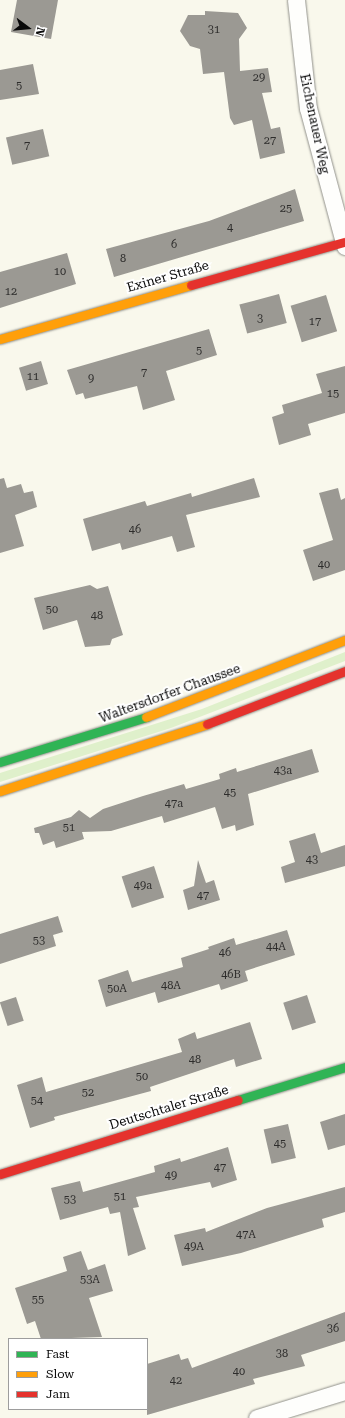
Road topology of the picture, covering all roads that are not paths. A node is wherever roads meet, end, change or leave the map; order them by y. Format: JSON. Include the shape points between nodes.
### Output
{"nodes":[{"id":1,"x":296,"y":0,"type":"edge"},
{"id":2,"x":344,"y":244,"type":"edge"},
{"id":3,"x":0,"y":339,"type":"edge"},
{"id":4,"x":345,"y":640,"type":"edge"},
{"id":5,"x":345,"y":670,"type":"edge"},
{"id":6,"x":0,"y":762,"type":"edge"},
{"id":7,"x":0,"y":791,"type":"edge"},
{"id":8,"x":345,"y":1067,"type":"edge"},
{"id":9,"x":0,"y":1174,"type":"edge"},
{"id":10,"x":345,"y":1391,"type":"edge"},
{"id":11,"x":257,"y":1418,"type":"edge"}],
"edges":[{"from":1,"to":2,"type":"street","name":"Eichenauer Weg","via":[[308,108]]},
{"from":2,"to":3,"type":"main road","name":"Exiner Straße"},
{"from":4,"to":6,"type":"main road","name":"Waltersdorfer Chaussee","via":[[162,712]]},
{"from":5,"to":7,"type":"main road","via":[[163,741]]},
{"from":8,"to":9,"type":"main road","name":"Deutschtaler Straße"},
{"from":10,"to":11,"type":"street"}]}
